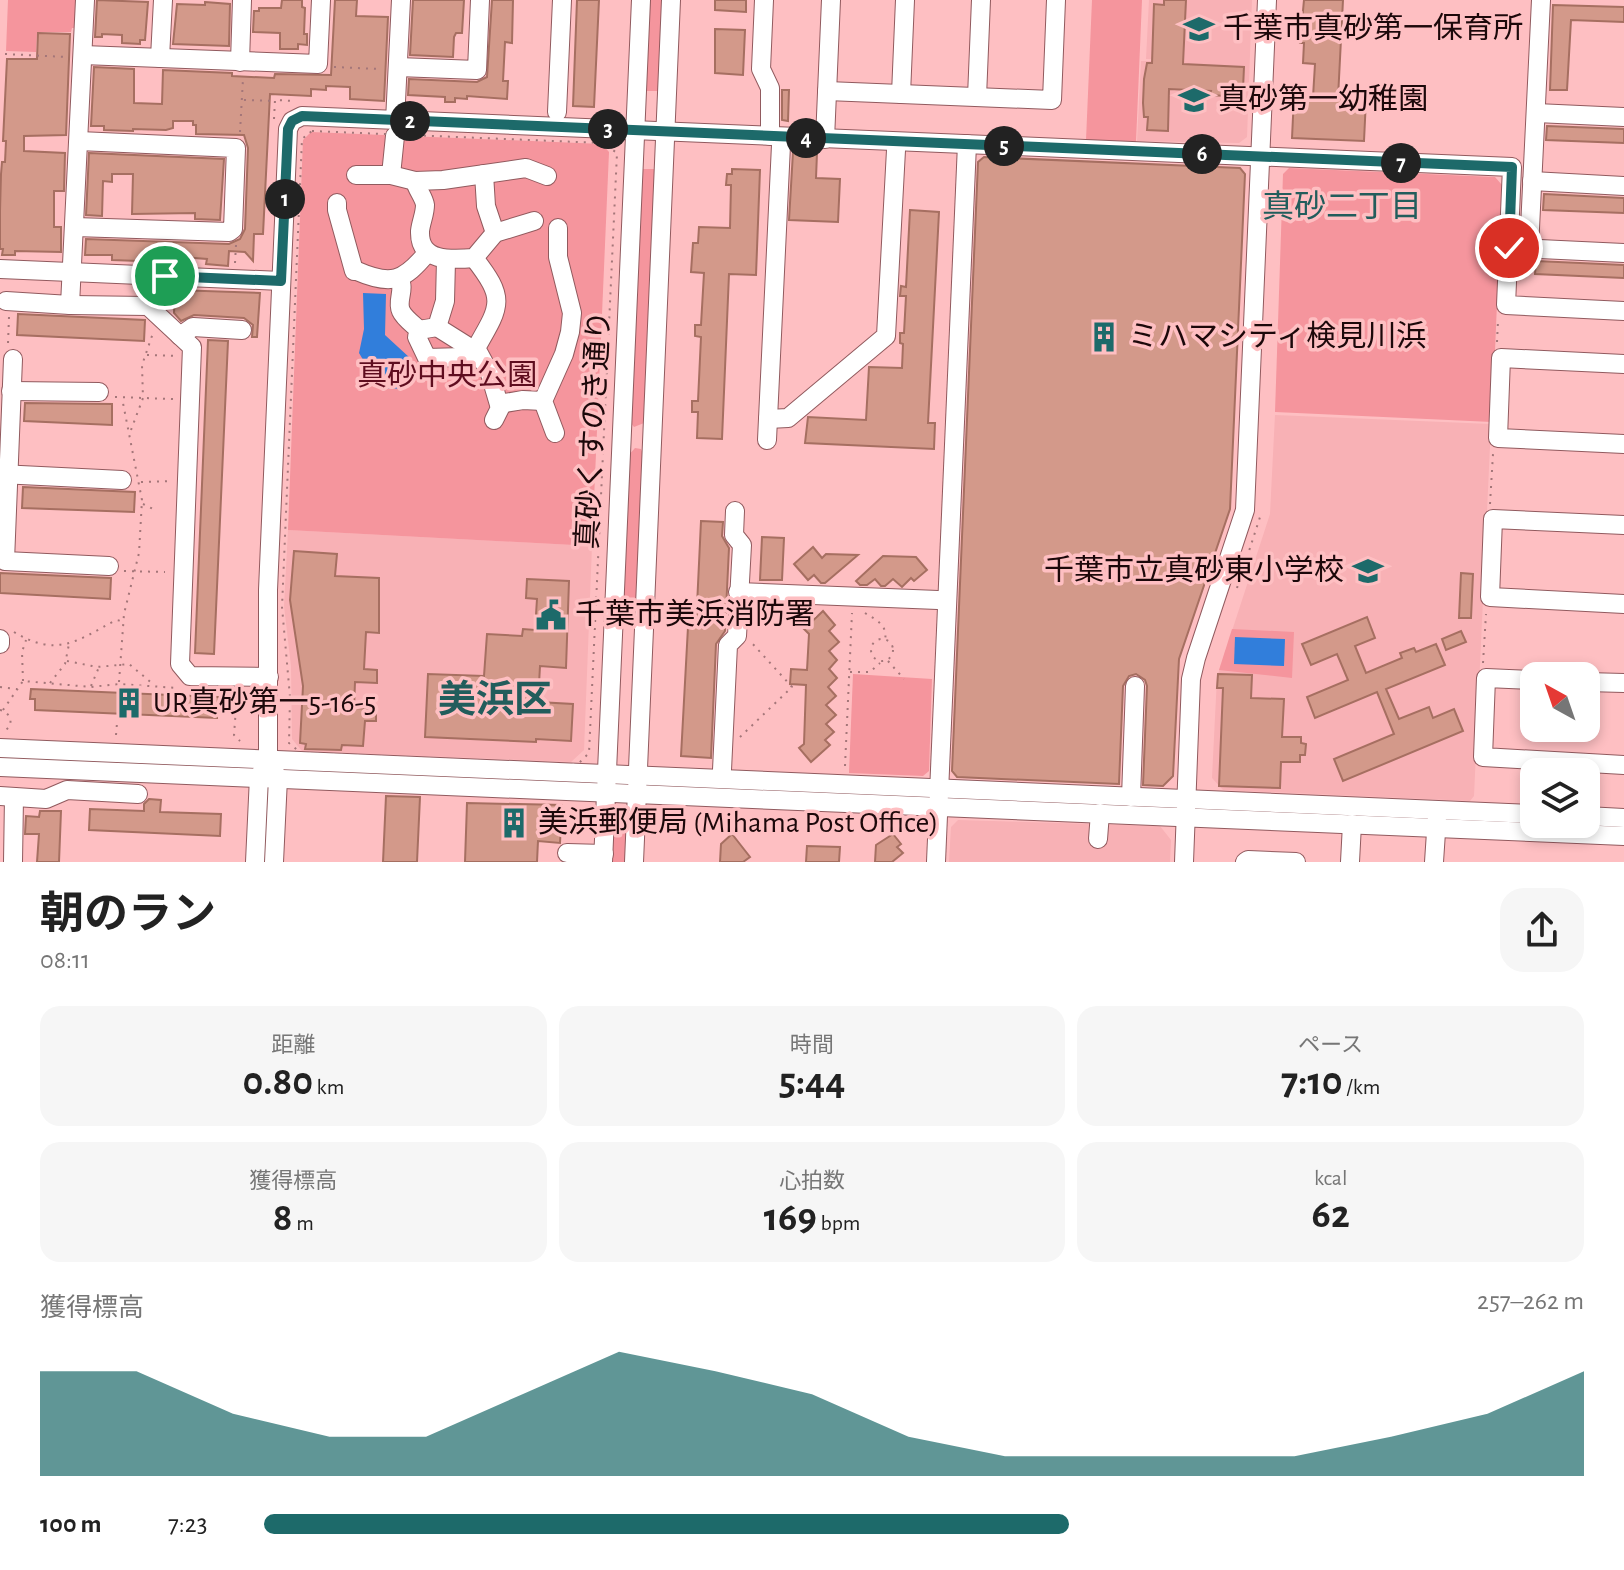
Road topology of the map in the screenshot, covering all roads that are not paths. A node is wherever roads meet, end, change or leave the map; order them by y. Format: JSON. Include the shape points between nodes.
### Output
{"nodes":[{"id":1,"x":85,"y":0,"type":"edge"},
{"id":2,"x":163,"y":0,"type":"edge"},
{"id":3,"x":242,"y":0,"type":"edge"},
{"id":4,"x":321,"y":0,"type":"edge"},
{"id":5,"x":401,"y":0,"type":"edge"},
{"id":6,"x":480,"y":0,"type":"edge"},
{"id":7,"x":562,"y":0,"type":"edge"},
{"id":8,"x":641,"y":0,"type":"edge"},
{"id":9,"x":671,"y":0,"type":"edge"},
{"id":10,"x":764,"y":0,"type":"edge"},
{"id":11,"x":831,"y":0,"type":"edge"},
{"id":12,"x":905,"y":0,"type":"edge"},
{"id":13,"x":981,"y":0,"type":"edge"},
{"id":14,"x":1056,"y":0,"type":"edge"},
{"id":15,"x":1267,"y":0,"type":"edge"},
{"id":16,"x":1541,"y":0,"type":"edge"},
{"id":17,"x":82,"y":56,"type":"junction"},
{"id":18,"x":160,"y":58,"type":"junction"},
{"id":19,"x":241,"y":62,"type":"junction"},
{"id":20,"x":398,"y":67,"type":"junction"},
{"id":21,"x":827,"y":91,"type":"junction"},
{"id":22,"x":901,"y":94,"type":"junction"},
{"id":23,"x":977,"y":97,"type":"junction"},
{"id":24,"x":557,"y":112,"type":"dead end"},
{"id":25,"x":1536,"y":113,"type":"junction"},
{"id":26,"x":1624,"y":117,"type":"edge"},
{"id":27,"x":395,"y":128,"type":"junction"},
{"id":28,"x":635,"y":131,"type":"junction"},
{"id":29,"x":665,"y":132,"type":"junction"},
{"id":30,"x":825,"y":139,"type":"junction"},
{"id":31,"x":79,"y":141,"type":"junction"},
{"id":32,"x":776,"y":141,"type":"junction"},
{"id":33,"x":967,"y":144,"type":"junction"},
{"id":34,"x":896,"y":150,"type":"dead end"},
{"id":35,"x":1259,"y":157,"type":"junction"},
{"id":36,"x":484,"y":174,"type":"junction"},
{"id":37,"x":356,"y":175,"type":"dead end"},
{"id":38,"x":391,"y":175,"type":"junction"},
{"id":39,"x":547,"y":176,"type":"dead end"},
{"id":40,"x":415,"y":181,"type":"junction"},
{"id":41,"x":1532,"y":181,"type":"junction"},
{"id":42,"x":1624,"y":186,"type":"edge"},
{"id":43,"x":337,"y":203,"type":"dead end"},
{"id":44,"x":534,"y":221,"type":"dead end"},
{"id":45,"x":75,"y":227,"type":"junction"},
{"id":46,"x":558,"y":228,"type":"dead end"},
{"id":47,"x":495,"y":233,"type":"junction"},
{"id":48,"x":1509,"y":248,"type":"junction"},
{"id":49,"x":1529,"y":249,"type":"junction"},
{"id":50,"x":427,"y":253,"type":"junction"},
{"id":51,"x":1624,"y":253,"type":"edge"},
{"id":52,"x":474,"y":258,"type":"junction"},
{"id":53,"x":446,"y":260,"type":"junction"},
{"id":54,"x":0,"y":269,"type":"edge"},
{"id":55,"x":72,"y":273,"type":"junction"},
{"id":56,"x":399,"y":278,"type":"junction"},
{"id":57,"x":281,"y":281,"type":"junction"},
{"id":58,"x":6,"y":301,"type":"dead end"},
{"id":59,"x":70,"y":305,"type":"junction"},
{"id":60,"x":1624,"y":311,"type":"edge"},
{"id":61,"x":428,"y":328,"type":"junction"},
{"id":62,"x":242,"y":330,"type":"dead end"},
{"id":63,"x":180,"y":336,"type":"junction"},
{"id":64,"x":474,"y":349,"type":"junction"},
{"id":65,"x":13,"y":359,"type":"dead end"},
{"id":66,"x":1624,"y":364,"type":"edge"},
{"id":67,"x":11,"y":391,"type":"junction"},
{"id":68,"x":99,"y":392,"type":"dead end"},
{"id":69,"x":543,"y":401,"type":"junction"},
{"id":70,"x":768,"y":419,"type":"junction"},
{"id":71,"x":555,"y":433,"type":"dead end"},
{"id":72,"x":621,"y":436,"type":"junction"},
{"id":73,"x":652,"y":436,"type":"junction"},
{"id":74,"x":767,"y":440,"type":"dead end"},
{"id":75,"x":1624,"y":444,"type":"edge"},
{"id":76,"x":4,"y":474,"type":"edge"},
{"id":77,"x":131,"y":481,"type":"road end"},
{"id":78,"x":735,"y":511,"type":"dead end"},
{"id":79,"x":1624,"y":525,"type":"edge"},
{"id":80,"x":109,"y":566,"type":"road end"},
{"id":81,"x":738,"y":592,"type":"junction"},
{"id":82,"x":938,"y":600,"type":"dead end"},
{"id":83,"x":1624,"y":604,"type":"edge"},
{"id":84,"x":269,"y":677,"type":"junction"},
{"id":85,"x":1520,"y":679,"type":"edge"},
{"id":86,"x":1600,"y":682,"type":"edge"},
{"id":87,"x":1624,"y":683,"type":"edge"},
{"id":88,"x":1135,"y":686,"type":"dead end"},
{"id":89,"x":0,"y":748,"type":"edge"},
{"id":90,"x":268,"y":760,"type":"junction"},
{"id":91,"x":1520,"y":763,"type":"edge"},
{"id":92,"x":1624,"y":765,"type":"edge"},
{"id":93,"x":1600,"y":766,"type":"edge"},
{"id":94,"x":0,"y":767,"type":"edge"},
{"id":95,"x":722,"y":770,"type":"dead end"},
{"id":96,"x":259,"y":777,"type":"junction"},
{"id":97,"x":278,"y":778,"type":"junction"},
{"id":98,"x":606,"y":783,"type":"junction"},
{"id":99,"x":637,"y":784,"type":"junction"},
{"id":100,"x":138,"y":794,"type":"dead end"},
{"id":101,"x":7,"y":797,"type":"edge"},
{"id":102,"x":1131,"y":797,"type":"junction"},
{"id":103,"x":938,"y":798,"type":"junction"},
{"id":104,"x":1186,"y":808,"type":"junction"},
{"id":105,"x":1100,"y":813,"type":"junction"},
{"id":106,"x":1520,"y":815,"type":"edge"},
{"id":107,"x":1600,"y":817,"type":"edge"},
{"id":108,"x":1624,"y":818,"type":"edge"},
{"id":109,"x":1437,"y":819,"type":"junction"},
{"id":110,"x":1352,"y":824,"type":"junction"},
{"id":111,"x":1520,"y":826,"type":"edge"},
{"id":112,"x":1600,"y":833,"type":"edge"},
{"id":113,"x":1624,"y":836,"type":"edge"},
{"id":114,"x":1098,"y":839,"type":"dead end"},
{"id":115,"x":567,"y":853,"type":"dead end"},
{"id":116,"x":603,"y":858,"type":"edge"},
{"id":117,"x":13,"y":862,"type":"edge"},
{"id":118,"x":255,"y":862,"type":"edge"},
{"id":119,"x":274,"y":862,"type":"edge"},
{"id":120,"x":634,"y":862,"type":"edge"},
{"id":121,"x":936,"y":862,"type":"edge"},
{"id":122,"x":1184,"y":862,"type":"edge"},
{"id":123,"x":1245,"y":862,"type":"edge"},
{"id":124,"x":1296,"y":862,"type":"edge"},
{"id":125,"x":1350,"y":862,"type":"edge"},
{"id":126,"x":1434,"y":862,"type":"edge"}],
"edges":[{"from":1,"to":17,"type":"street"},
{"from":2,"to":18,"type":"street"},
{"from":3,"to":19,"type":"street"},
{"from":4,"to":19,"type":"street","via":[[318,64]]},
{"from":5,"to":20,"type":"street"},
{"from":6,"to":20,"type":"street","via":[[477,70]]},
{"from":7,"to":24,"type":"street"},
{"from":8,"to":28,"type":"street","name":"真砂くすのき通り"},
{"from":9,"to":29,"type":"street","name":"真砂くすのき通り"},
{"from":10,"to":32,"type":"street","via":[[761,69],[770,88]]},
{"from":11,"to":21,"type":"street"},
{"from":12,"to":22,"type":"street"},
{"from":13,"to":23,"type":"street"},
{"from":14,"to":23,"type":"street","via":[[1052,100]]},
{"from":15,"to":35,"type":"street"},
{"from":16,"to":25,"type":"street"},
{"from":17,"to":18,"type":"street"},
{"from":17,"to":31,"type":"street"},
{"from":18,"to":19,"type":"street"},
{"from":20,"to":27,"type":"street"},
{"from":21,"to":22,"type":"street"},
{"from":21,"to":30,"type":"street"},
{"from":22,"to":23,"type":"street"},
{"from":25,"to":26,"type":"street"},
{"from":25,"to":41,"type":"street"},
{"from":27,"to":28,"type":"street"},
{"from":27,"to":38,"type":"street"},
{"from":27,"to":57,"type":"street","via":[[302,116],[292,121]]},
{"from":28,"to":29,"type":"street"},
{"from":28,"to":72,"type":"street","name":"真砂くすのき通り"},
{"from":29,"to":32,"type":"street"},
{"from":29,"to":73,"type":"street","name":"真砂くすのき通り"},
{"from":30,"to":32,"type":"street"},
{"from":30,"to":33,"type":"street"},
{"from":31,"to":45,"type":"street"},
{"from":31,"to":45,"type":"street","via":[[236,148],[233,229]]},
{"from":32,"to":70,"type":"street"},
{"from":33,"to":35,"type":"street"},
{"from":33,"to":103,"type":"street"},
{"from":34,"to":70,"type":"street","via":[[886,336],[788,418]]},
{"from":35,"to":48,"type":"street","via":[[1512,167]]},
{"from":35,"to":104,"type":"street","via":[[1245,510],[1193,669]]},
{"from":36,"to":39,"type":"street","via":[[526,168]]},
{"from":36,"to":40,"type":"street"},
{"from":36,"to":47,"type":"street"},
{"from":37,"to":38,"type":"street"},
{"from":38,"to":40,"type":"street"},
{"from":40,"to":50,"type":"street","via":[[425,200],[420,234]]},
{"from":41,"to":42,"type":"street"},
{"from":41,"to":49,"type":"street"},
{"from":43,"to":56,"type":"street","via":[[356,271],[383,280]]},
{"from":44,"to":47,"type":"street"},
{"from":45,"to":55,"type":"street"},
{"from":46,"to":69,"type":"street","via":[[558,257],[572,313],[570,332]]},
{"from":47,"to":52,"type":"street"},
{"from":48,"to":49,"type":"street"},
{"from":48,"to":60,"type":"street","via":[[1506,305]]},
{"from":49,"to":51,"type":"street"},
{"from":50,"to":53,"type":"street"},
{"from":50,"to":56,"type":"street"},
{"from":52,"to":53,"type":"street"},
{"from":52,"to":64,"type":"street","via":[[490,278],[498,304]]},
{"from":53,"to":61,"type":"street","via":[[445,301]]},
{"from":54,"to":55,"type":"street"},
{"from":55,"to":57,"type":"street"},
{"from":55,"to":59,"type":"street"},
{"from":56,"to":61,"type":"street","via":[[401,312]]},
{"from":57,"to":84,"type":"street"},
{"from":58,"to":59,"type":"street"},
{"from":59,"to":63,"type":"street","via":[[148,306],[164,313]]},
{"from":61,"to":64,"type":"street"},
{"from":61,"to":64,"type":"street","via":[[417,337],[427,358],[464,357]]},
{"from":62,"to":63,"type":"street","via":[[193,327]]},
{"from":63,"to":84,"type":"street","via":[[192,347],[180,664],[190,676]]},
{"from":64,"to":69,"type":"street","via":[[490,374],[497,412],[523,400]]},
{"from":65,"to":67,"type":"street"},
{"from":66,"to":75,"type":"street","via":[[1501,358],[1498,438]]},
{"from":67,"to":68,"type":"street"},
{"from":67,"to":76,"type":"street"},
{"from":69,"to":71,"type":"street"},
{"from":70,"to":74,"type":"street"},
{"from":72,"to":73,"type":"street"},
{"from":72,"to":98,"type":"street","name":"真砂くすのき通り"},
{"from":73,"to":99,"type":"street","name":"真砂くすのき通り"},
{"from":76,"to":77,"type":"street"},
{"from":76,"to":80,"type":"street","via":[[5,561]]},
{"from":78,"to":81,"type":"street","via":[[734,535],[742,545]]},
{"from":79,"to":83,"type":"street","via":[[1493,519],[1490,597]]},
{"from":81,"to":82,"type":"street","via":[[852,604]]},
{"from":81,"to":95,"type":"street","via":[[737,636],[728,645]]},
{"from":84,"to":90,"type":"street"},
{"from":85,"to":91,"type":"street","via":[[1486,678],[1483,757]]},
{"from":86,"to":87,"type":"street"},
{"from":88,"to":102,"type":"street"},
{"from":89,"to":90,"type":"street"},
{"from":90,"to":96,"type":"street"},
{"from":90,"to":97,"type":"street"},
{"from":90,"to":98,"type":"street"},
{"from":92,"to":93,"type":"street"},
{"from":94,"to":96,"type":"street"},
{"from":96,"to":97,"type":"street"},
{"from":96,"to":118,"type":"street"},
{"from":97,"to":98,"type":"street"},
{"from":97,"to":119,"type":"street"},
{"from":98,"to":99,"type":"street"},
{"from":98,"to":116,"type":"street","name":"真砂くすのき通り"},
{"from":99,"to":103,"type":"street"},
{"from":99,"to":120,"type":"street","name":"真砂くすのき通り"},
{"from":100,"to":101,"type":"street","via":[[67,790],[46,799]]},
{"from":101,"to":117,"type":"street"},
{"from":102,"to":103,"type":"street"},
{"from":102,"to":104,"type":"street"},
{"from":103,"to":105,"type":"street"},
{"from":103,"to":121,"type":"street"},
{"from":104,"to":105,"type":"street"},
{"from":104,"to":109,"type":"street"},
{"from":104,"to":110,"type":"street"},
{"from":104,"to":122,"type":"street"},
{"from":105,"to":114,"type":"street"},
{"from":106,"to":109,"type":"street"},
{"from":107,"to":108,"type":"street"},
{"from":109,"to":110,"type":"street"},
{"from":109,"to":111,"type":"street"},
{"from":109,"to":126,"type":"street"},
{"from":110,"to":125,"type":"street"},
{"from":112,"to":113,"type":"street"},
{"from":115,"to":116,"type":"street"},
{"from":123,"to":124,"type":"street"}]}
